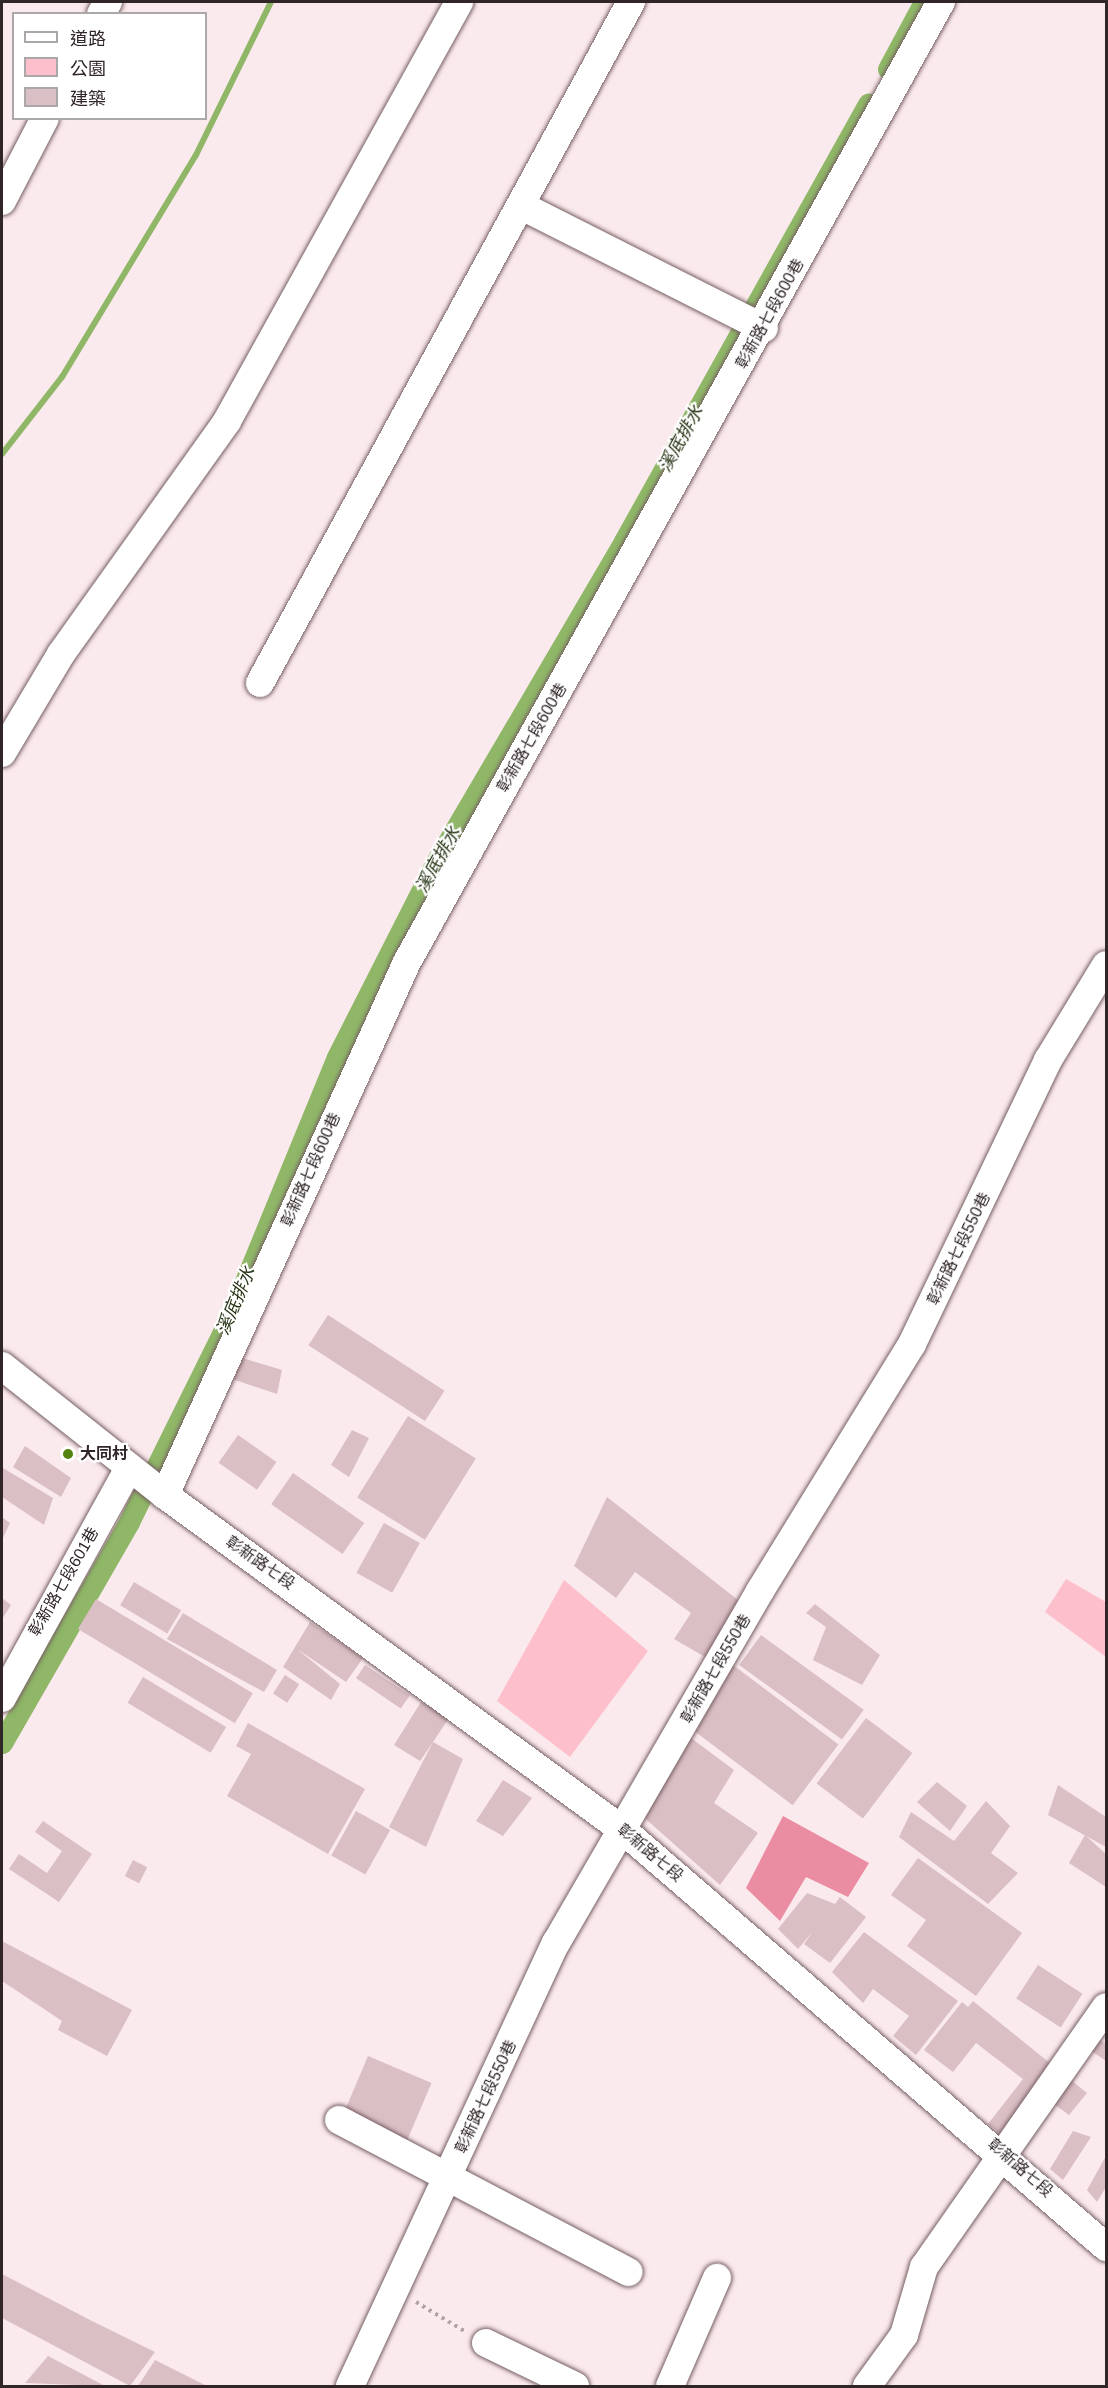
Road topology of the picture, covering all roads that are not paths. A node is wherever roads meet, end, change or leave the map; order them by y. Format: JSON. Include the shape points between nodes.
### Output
{"nodes":[{"id":1,"x":459,"y":2,"type":"edge"},
{"id":2,"x":632,"y":2,"type":"edge"},
{"id":3,"x":941,"y":2,"type":"edge"},
{"id":4,"x":44,"y":120,"type":"edge"},
{"id":5,"x":2,"y":201,"type":"edge"},
{"id":6,"x":522,"y":206,"type":"junction"},
{"id":7,"x":764,"y":328,"type":"junction"},
{"id":8,"x":260,"y":683,"type":"dead end"},
{"id":9,"x":2,"y":753,"type":"edge"},
{"id":10,"x":1107,"y":965,"type":"edge"},
{"id":11,"x":2,"y":1366,"type":"edge"},
{"id":12,"x":129,"y":1468,"type":"junction"},
{"id":13,"x":165,"y":1495,"type":"junction"},
{"id":14,"x":2,"y":1698,"type":"edge"},
{"id":15,"x":624,"y":1831,"type":"junction"},
{"id":16,"x":1107,"y":2007,"type":"edge"},
{"id":17,"x":339,"y":2120,"type":"dead end"},
{"id":18,"x":1002,"y":2153,"type":"junction"},
{"id":19,"x":447,"y":2179,"type":"junction"},
{"id":20,"x":1107,"y":2247,"type":"edge"},
{"id":21,"x":628,"y":2272,"type":"dead end"},
{"id":22,"x":717,"y":2278,"type":"dead end"},
{"id":23,"x":486,"y":2343,"type":"road end"},
{"id":24,"x":350,"y":2386,"type":"edge"},
{"id":25,"x":575,"y":2386,"type":"edge"},
{"id":26,"x":670,"y":2386,"type":"edge"},
{"id":27,"x":867,"y":2386,"type":"edge"}],
"edges":[{"from":1,"to":9,"type":"street","via":[[227,421],[62,654]]},
{"from":2,"to":6,"type":"street"},
{"from":3,"to":7,"type":"street","name":"彰新路七段600巷"},
{"from":4,"to":5,"type":"street"},
{"from":6,"to":7,"type":"street"},
{"from":6,"to":8,"type":"street"},
{"from":7,"to":13,"type":"street","name":"彰新路七段600巷","via":[[407,962]]},
{"from":10,"to":15,"type":"street","name":"彰新路七段550巷","via":[[1048,1060],[912,1344],[760,1591]]},
{"from":11,"to":12,"type":"street"},
{"from":12,"to":13,"type":"street","name":"彰新路七段"},
{"from":12,"to":14,"type":"street","name":"彰新路七段601巷"},
{"from":13,"to":15,"type":"street","name":"彰新路七段"},
{"from":15,"to":18,"type":"street","name":"彰新路七段"},
{"from":15,"to":19,"type":"street","name":"彰新路七段550巷","via":[[556,1943]]},
{"from":16,"to":18,"type":"street"},
{"from":17,"to":19,"type":"street"},
{"from":18,"to":20,"type":"street","name":"彰新路七段"},
{"from":18,"to":27,"type":"street","via":[[924,2267],[904,2335]]},
{"from":19,"to":21,"type":"street"},
{"from":19,"to":24,"type":"street","name":"彰新路七段550巷","via":[[392,2288]]},
{"from":22,"to":26,"type":"street"},
{"from":23,"to":25,"type":"street"}]}
